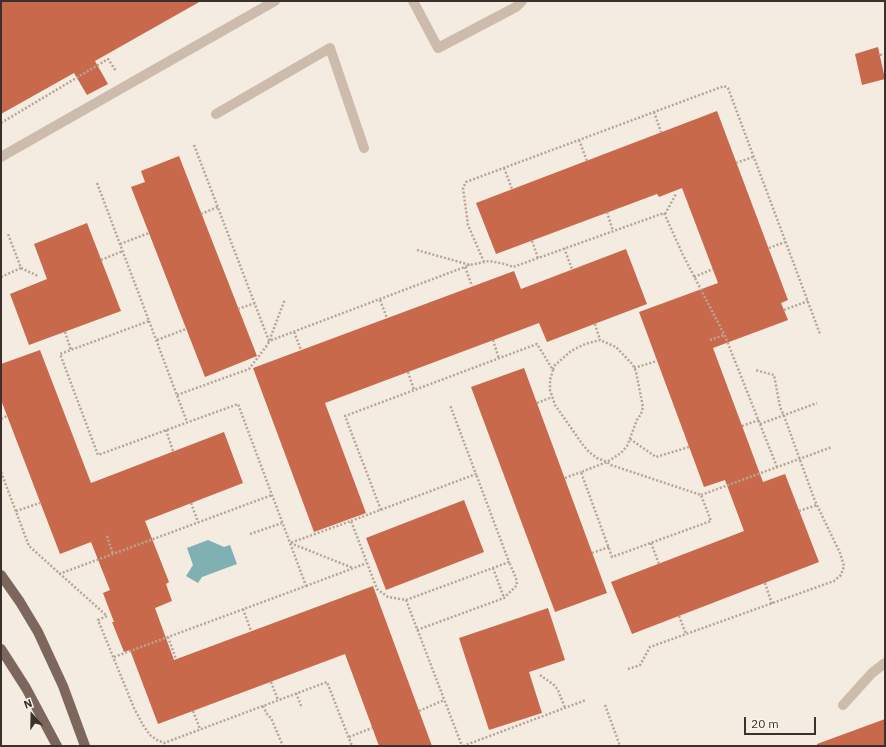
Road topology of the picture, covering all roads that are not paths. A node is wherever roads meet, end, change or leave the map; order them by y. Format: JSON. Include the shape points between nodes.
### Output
{"nodes":[{"id":1,"x":275,"y":1,"type":"edge"},
{"id":2,"x":413,"y":1,"type":"edge"},
{"id":3,"x":522,"y":1,"type":"edge"},
{"id":4,"x":216,"y":114,"type":"dead end"},
{"id":5,"x":364,"y":148,"type":"dead end"},
{"id":6,"x":1,"y":157,"type":"edge"},
{"id":7,"x":1,"y":575,"type":"edge"},
{"id":8,"x":1,"y":649,"type":"edge"},
{"id":9,"x":885,"y":663,"type":"edge"},
{"id":10,"x":843,"y":705,"type":"dead end"},
{"id":11,"x":57,"y":746,"type":"edge"},
{"id":12,"x":84,"y":746,"type":"edge"}],
"edges":[{"from":1,"to":6,"type":"lane"},
{"from":2,"to":3,"type":"lane","via":[[438,48],[516,7]]},
{"from":4,"to":5,"type":"lane","via":[[330,48]]},
{"from":7,"to":12,"type":"main road","via":[[38,632],[63,686]]},
{"from":8,"to":11,"type":"main road","via":[[26,688]]},
{"from":9,"to":10,"type":"lane","via":[[872,673]]}]}
